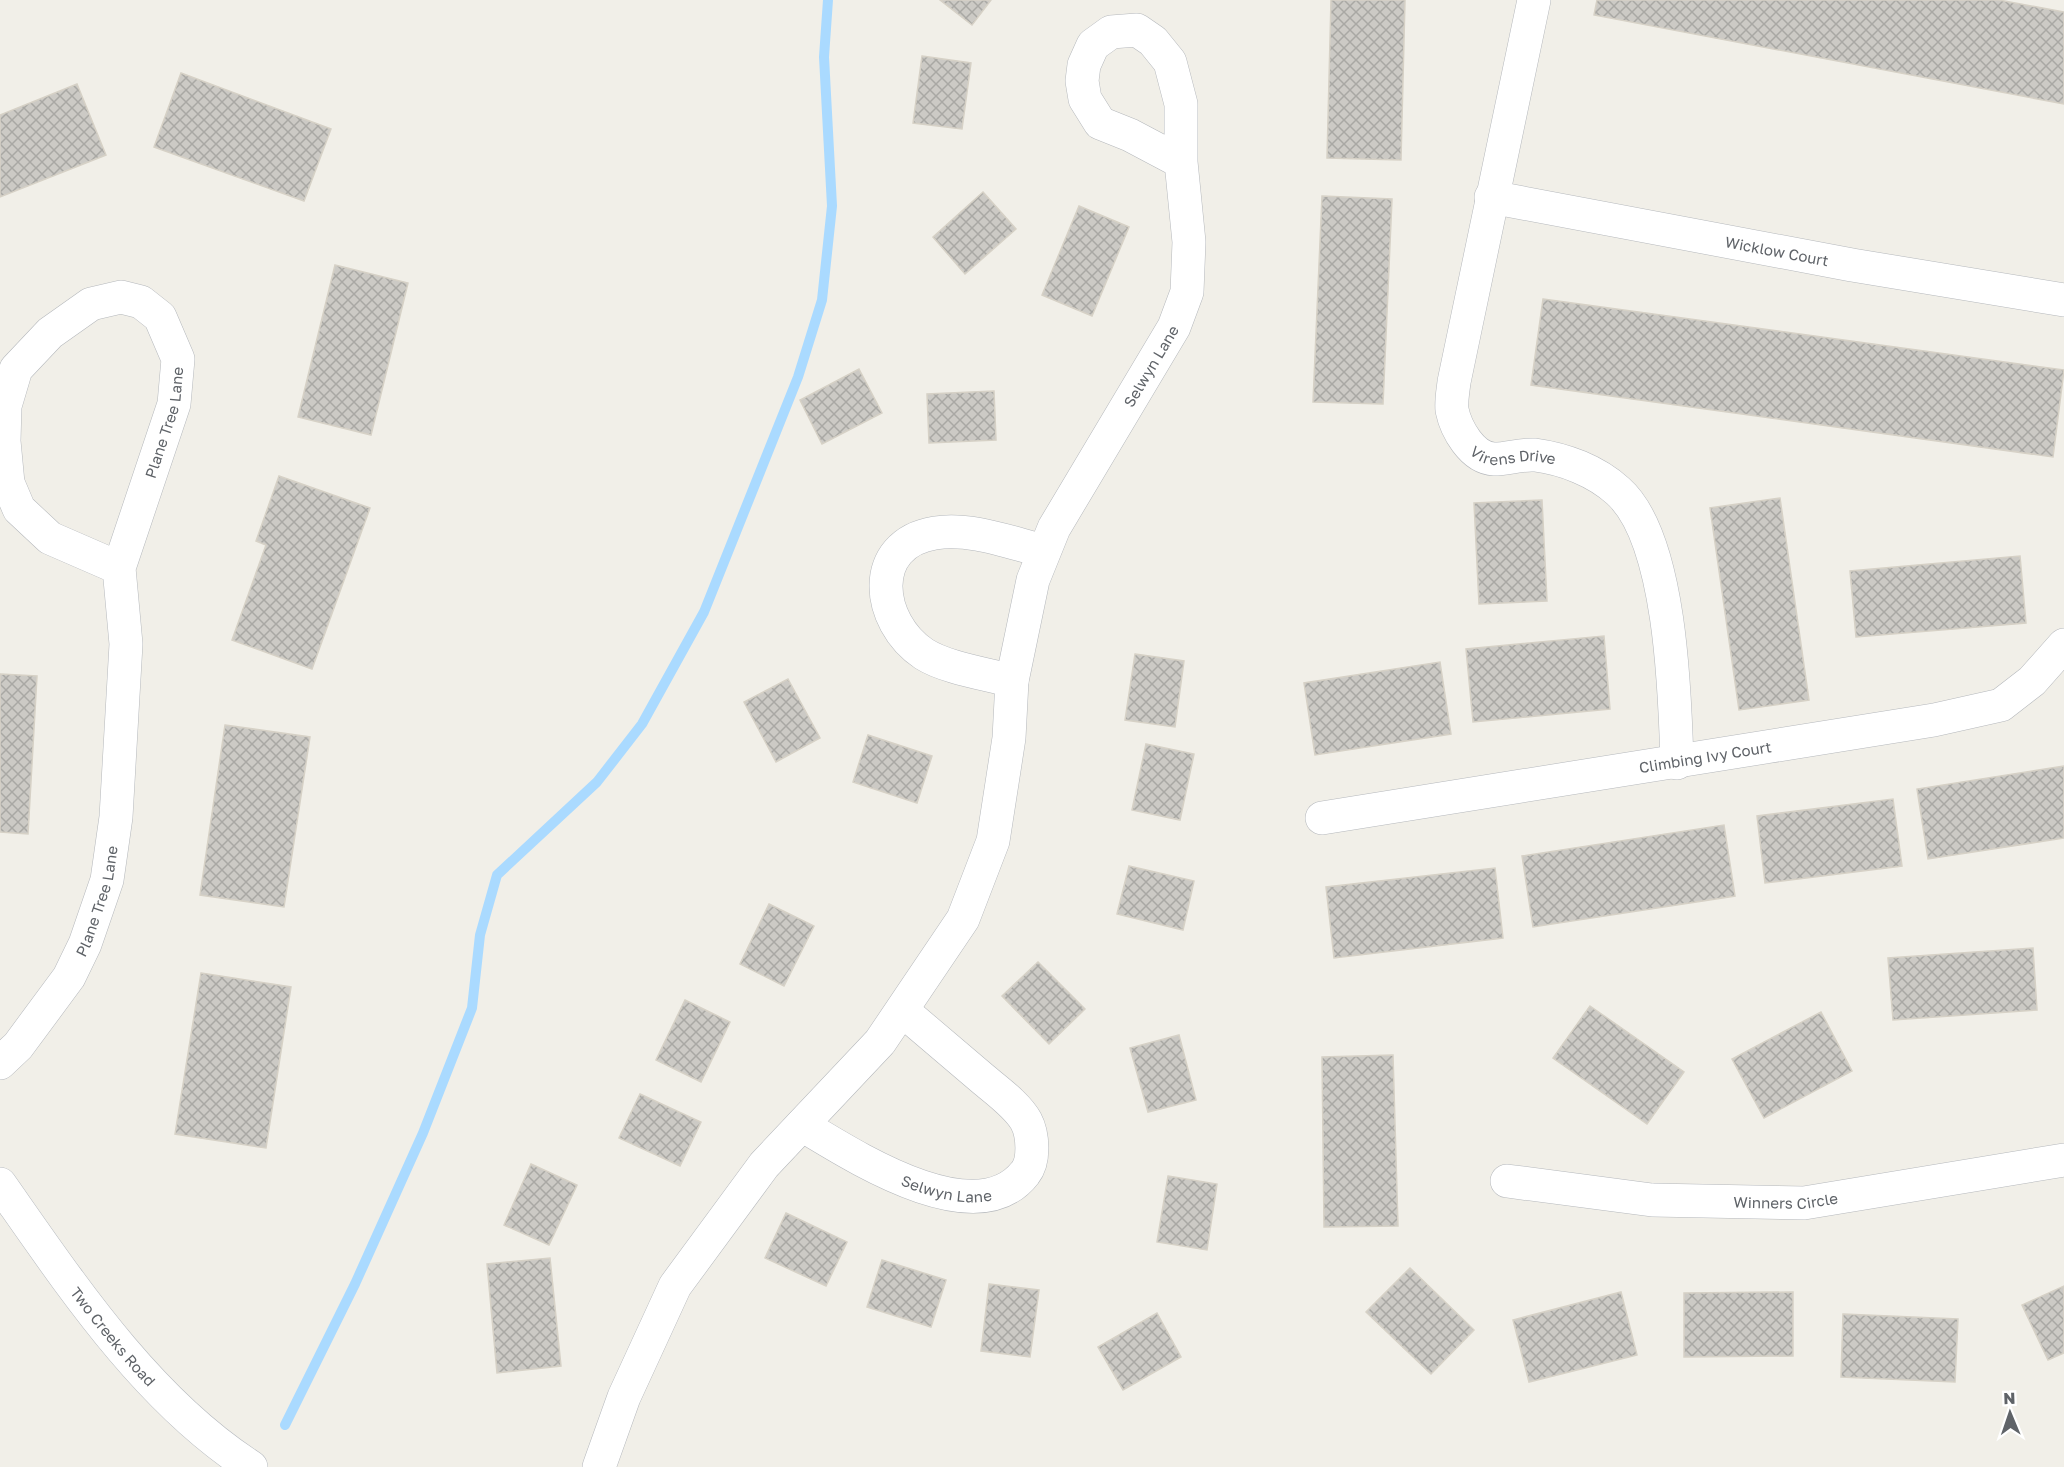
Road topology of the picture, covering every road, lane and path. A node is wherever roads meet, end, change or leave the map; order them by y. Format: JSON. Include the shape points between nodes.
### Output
{"nodes":[{"id":1,"x":1534,"y":0,"type":"edge"},
{"id":2,"x":1181,"y":162,"type":"dead end"},
{"id":3,"x":1491,"y":197,"type":"junction"},
{"id":4,"x":2064,"y":300,"type":"edge"},
{"id":5,"x":1044,"y":550,"type":"junction"},
{"id":6,"x":119,"y":568,"type":"junction"},
{"id":7,"x":2064,"y":645,"type":"edge"},
{"id":8,"x":1012,"y":681,"type":"junction"},
{"id":9,"x":1677,"y":763,"type":"junction"},
{"id":10,"x":1322,"y":818,"type":"dead end"},
{"id":11,"x":903,"y":1011,"type":"junction"},
{"id":12,"x":0,"y":1063,"type":"edge"},
{"id":13,"x":802,"y":1125,"type":"junction"},
{"id":14,"x":2064,"y":1160,"type":"edge"},
{"id":15,"x":1507,"y":1181,"type":"dead end"},
{"id":16,"x":0,"y":1184,"type":"edge"},
{"id":17,"x":251,"y":1467,"type":"edge"},
{"id":18,"x":599,"y":1467,"type":"edge"}],
"edges":[{"from":1,"to":3,"type":"street","name":"Virens Drive"},
{"from":2,"to":5,"type":"street","name":"Selwyn Lane","via":[[1189,242],[1187,292],[1174,327],[1103,442]]},
{"from":3,"to":4,"type":"street","name":"Wicklow Court","via":[[1852,265]]},
{"from":3,"to":9,"type":"street","name":"Virens Drive","via":[[1452,409],[1472,449],[1492,459],[1532,455],[1562,460],[1593,473],[1619,491],[1638,516],[1650,543],[1670,639]]},
{"from":5,"to":8,"type":"street","name":"Selwyn Lane","via":[[1033,580]]},
{"from":5,"to":8,"type":"street","via":[[965,533],[936,532],[907,542],[885,577],[890,613],[925,654]]},
{"from":6,"to":6,"type":"street","name":"Plane Tree Lane","via":[[174,404],[178,359],[160,317],[141,302],[121,297],[91,304],[50,333],[16,369],[5,406],[4,441],[8,483],[19,509],[50,538]]},
{"from":6,"to":12,"type":"street","name":"Plane Tree Lane","via":[[126,644],[116,817],[107,880],[69,977],[18,1047]]},
{"from":7,"to":9,"type":"street","name":"Climbing Ivy Court","via":[[2032,681],[2001,705]]},
{"from":8,"to":11,"type":"street","name":"Selwyn Lane","via":[[1009,738],[993,841],[963,919]]},
{"from":9,"to":10,"type":"street","name":"Climbing Ivy Court"},
{"from":11,"to":13,"type":"street","name":"Selwyn Lane","via":[[855,1072]]},
{"from":11,"to":13,"type":"street","name":"Selwyn Lane","via":[[1004,1097],[1026,1121],[1032,1144],[1028,1171],[1000,1193],[949,1194],[928,1189],[855,1157]]},
{"from":13,"to":18,"type":"street","name":"Selwyn Lane","via":[[764,1165],[675,1286],[624,1397]]},
{"from":14,"to":15,"type":"street","name":"Winners Circle","via":[[1804,1203],[1652,1200]]},
{"from":16,"to":17,"type":"street","name":"Two Creeks Road","via":[[107,1329],[154,1384]]}]}
